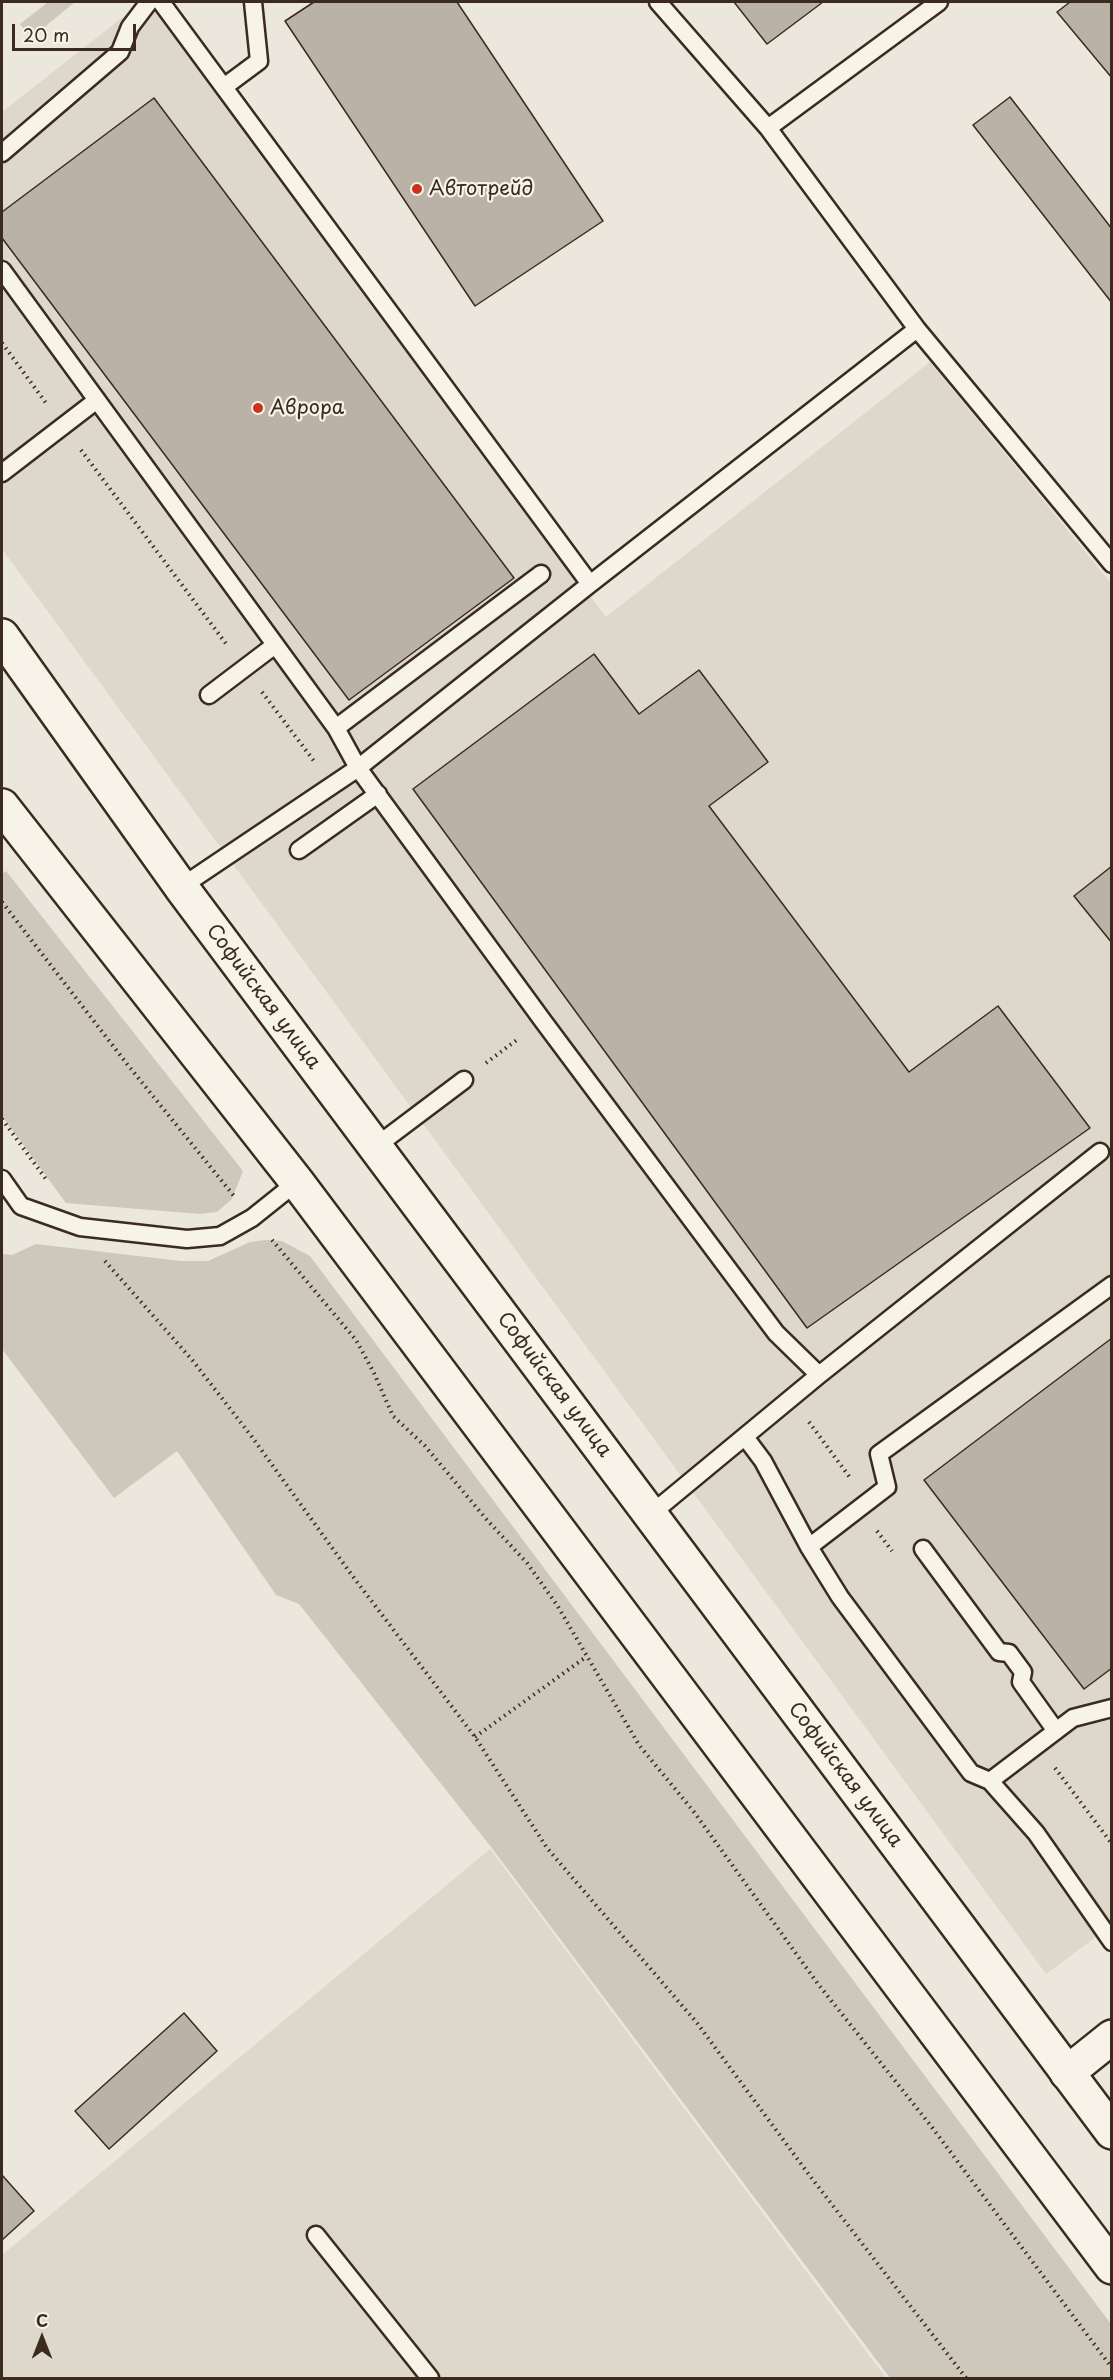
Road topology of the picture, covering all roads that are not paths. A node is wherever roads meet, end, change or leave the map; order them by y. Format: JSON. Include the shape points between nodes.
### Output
{"nodes":[{"id":1,"x":149,"y":2,"type":"edge"},
{"id":2,"x":161,"y":2,"type":"edge"},
{"id":3,"x":253,"y":2,"type":"edge"},
{"id":4,"x":658,"y":2,"type":"edge"},
{"id":5,"x":939,"y":2,"type":"edge"},
{"id":6,"x":224,"y":87,"type":"junction"},
{"id":7,"x":768,"y":128,"type":"junction"},
{"id":8,"x":2,"y":153,"type":"edge"},
{"id":9,"x":2,"y":270,"type":"edge"},
{"id":10,"x":917,"y":329,"type":"junction"},
{"id":11,"x":97,"y":400,"type":"junction"},
{"id":12,"x":4,"y":466,"type":"edge"},
{"id":13,"x":1112,"y":564,"type":"edge"},
{"id":14,"x":541,"y":574,"type":"dead end"},
{"id":15,"x":590,"y":584,"type":"junction"},
{"id":16,"x":2,"y":636,"type":"edge"},
{"id":17,"x":275,"y":645,"type":"junction"},
{"id":18,"x":209,"y":695,"type":"dead end"},
{"id":19,"x":336,"y":728,"type":"junction"},
{"id":20,"x":358,"y":768,"type":"junction"},
{"id":21,"x":378,"y":794,"type":"junction"},
{"id":22,"x":5,"y":818,"type":"edge"},
{"id":23,"x":299,"y":850,"type":"dead end"},
{"id":24,"x":180,"y":887,"type":"junction"},
{"id":25,"x":464,"y":1080,"type":"road end"},
{"id":26,"x":375,"y":1147,"type":"junction"},
{"id":27,"x":1100,"y":1152,"type":"dead end"},
{"id":28,"x":2,"y":1179,"type":"edge"},
{"id":29,"x":297,"y":1182,"type":"junction"},
{"id":30,"x":1112,"y":1285,"type":"edge"},
{"id":31,"x":819,"y":1375,"type":"junction"},
{"id":32,"x":745,"y":1437,"type":"junction"},
{"id":33,"x":651,"y":1514,"type":"junction"},
{"id":34,"x":809,"y":1547,"type":"junction"},
{"id":35,"x":923,"y":1549,"type":"dead end"},
{"id":36,"x":1112,"y":1708,"type":"edge"},
{"id":37,"x":1056,"y":1731,"type":"junction"},
{"id":38,"x":990,"y":1781,"type":"junction"},
{"id":39,"x":1112,"y":1942,"type":"edge"},
{"id":40,"x":1112,"y":2037,"type":"edge"},
{"id":41,"x":1067,"y":2073,"type":"junction"},
{"id":42,"x":1112,"y":2132,"type":"edge"},
{"id":43,"x":316,"y":2235,"type":"dead end"},
{"id":44,"x":1112,"y":2267,"type":"edge"},
{"id":45,"x":430,"y":2379,"type":"edge"}],
"edges":[{"from":1,"to":8,"type":"lane","via":[[130,27],[120,52]]},
{"from":2,"to":6,"type":"lane"},
{"from":3,"to":6,"type":"lane","via":[[259,61]]},
{"from":4,"to":7,"type":"lane"},
{"from":5,"to":7,"type":"lane"},
{"from":6,"to":15,"type":"lane"},
{"from":7,"to":10,"type":"lane"},
{"from":9,"to":11,"type":"lane"},
{"from":10,"to":13,"type":"lane"},
{"from":10,"to":15,"type":"lane"},
{"from":11,"to":12,"type":"lane"},
{"from":11,"to":17,"type":"lane"},
{"from":14,"to":19,"type":"lane"},
{"from":15,"to":20,"type":"lane"},
{"from":16,"to":24,"type":"main road","name":"Софийская улица"},
{"from":17,"to":18,"type":"lane"},
{"from":17,"to":19,"type":"lane"},
{"from":19,"to":20,"type":"lane"},
{"from":20,"to":21,"type":"lane"},
{"from":20,"to":24,"type":"lane"},
{"from":21,"to":23,"type":"lane"},
{"from":21,"to":31,"type":"lane","via":[[776,1333]]},
{"from":22,"to":29,"type":"main road"},
{"from":24,"to":26,"type":"main road","name":"Софийская улица"},
{"from":25,"to":26,"type":"lane"},
{"from":26,"to":33,"type":"main road","name":"Софийская улица"},
{"from":27,"to":31,"type":"lane"},
{"from":28,"to":29,"type":"lane","via":[[21,1206],[80,1227],[187,1239],[220,1236],[252,1218]]},
{"from":29,"to":44,"type":"main road"},
{"from":30,"to":34,"type":"lane","via":[[879,1454],[887,1487]]},
{"from":31,"to":32,"type":"lane"},
{"from":32,"to":33,"type":"lane"},
{"from":32,"to":34,"type":"lane","via":[[763,1461]]},
{"from":33,"to":41,"type":"main road","name":"Софийская улица"},
{"from":34,"to":38,"type":"lane","via":[[840,1597],[970,1773]]},
{"from":35,"to":37,"type":"lane","via":[[999,1652],[1009,1653],[1023,1672],[1022,1682]]},
{"from":36,"to":37,"type":"lane","via":[[1073,1718]]},
{"from":37,"to":38,"type":"lane"},
{"from":38,"to":39,"type":"lane","via":[[1036,1833]]},
{"from":40,"to":41,"type":"main road"},
{"from":41,"to":42,"type":"main road","name":"Софийская улица"},
{"from":43,"to":45,"type":"lane"}]}
